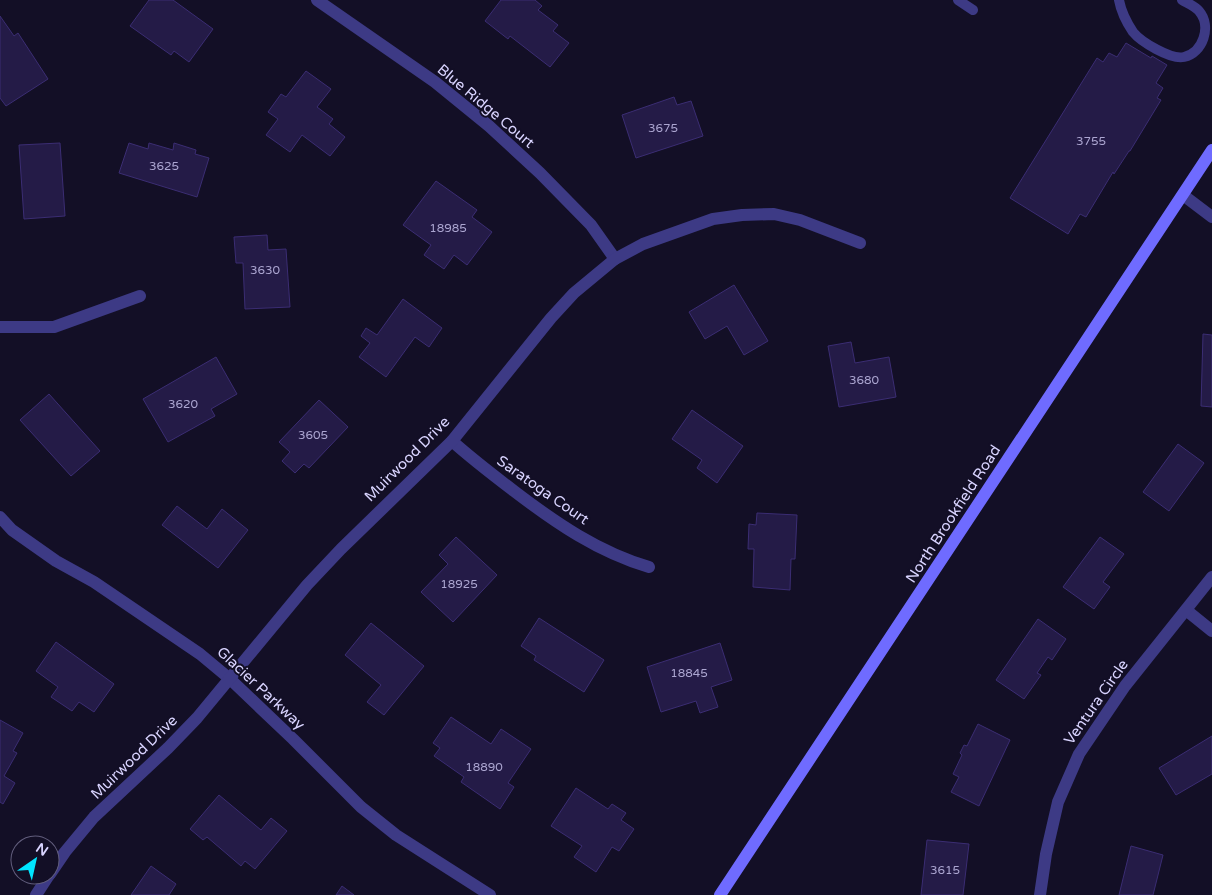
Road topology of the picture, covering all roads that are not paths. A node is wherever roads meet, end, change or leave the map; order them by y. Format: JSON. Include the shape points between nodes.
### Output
{"nodes":[{"id":1,"x":317,"y":0,"type":"edge"},
{"id":2,"x":958,"y":0,"type":"edge"},
{"id":3,"x":1118,"y":0,"type":"edge"},
{"id":4,"x":1182,"y":0,"type":"edge"},
{"id":5,"x":973,"y":10,"type":"dead end"},
{"id":6,"x":1212,"y":150,"type":"edge"},
{"id":7,"x":1183,"y":195,"type":"junction"},
{"id":8,"x":1212,"y":217,"type":"edge"},
{"id":9,"x":860,"y":243,"type":"dead end"},
{"id":10,"x":615,"y":259,"type":"junction"},
{"id":11,"x":140,"y":296,"type":"dead end"},
{"id":12,"x":0,"y":327,"type":"edge"},
{"id":13,"x":452,"y":441,"type":"junction"},
{"id":14,"x":0,"y":517,"type":"edge"},
{"id":15,"x":649,"y":567,"type":"dead end"},
{"id":16,"x":1212,"y":577,"type":"edge"},
{"id":17,"x":1186,"y":610,"type":"junction"},
{"id":18,"x":1212,"y":631,"type":"edge"},
{"id":19,"x":230,"y":679,"type":"junction"},
{"id":20,"x":60,"y":860,"type":"edge"},
{"id":21,"x":490,"y":895,"type":"edge"},
{"id":22,"x":720,"y":895,"type":"edge"},
{"id":23,"x":1040,"y":895,"type":"edge"}],
"edges":[{"from":1,"to":10,"type":"street","name":"Blue Ridge Court","via":[[434,82],[489,126],[591,224]]},
{"from":2,"to":5,"type":"lane"},
{"from":3,"to":4,"type":"lane","via":[[1134,33],[1170,56],[1183,57],[1194,53],[1203,43],[1206,31],[1199,11]]},
{"from":6,"to":7,"type":"street","name":"North Brookfield Road"},
{"from":7,"to":8,"type":"street"},
{"from":7,"to":22,"type":"street","name":"North Brookfield Road"},
{"from":9,"to":10,"type":"street","name":"Muirwood Drive","via":[[800,220],[774,214],[742,215],[714,219],[643,244]]},
{"from":10,"to":13,"type":"street","name":"Muirwood Drive","via":[[574,293],[551,318]]},
{"from":11,"to":12,"type":"street","via":[[54,327]]},
{"from":13,"to":15,"type":"street","name":"Saratoga Court","via":[[476,463],[570,531],[622,559]]},
{"from":13,"to":19,"type":"street","name":"Muirwood Drive","via":[[341,548]]},
{"from":14,"to":19,"type":"street","name":"Glacier Parkway","via":[[12,530],[56,561],[94,582],[200,654]]},
{"from":16,"to":17,"type":"street","name":"Ventura Circle"},
{"from":17,"to":18,"type":"street"},
{"from":17,"to":23,"type":"street","name":"Ventura Circle","via":[[1125,686],[1079,754],[1058,802]]},
{"from":19,"to":20,"type":"street","name":"Muirwood Drive","via":[[168,748],[94,817]]},
{"from":19,"to":21,"type":"street","name":"Glacier Parkway","via":[[361,807],[396,835]]}]}
